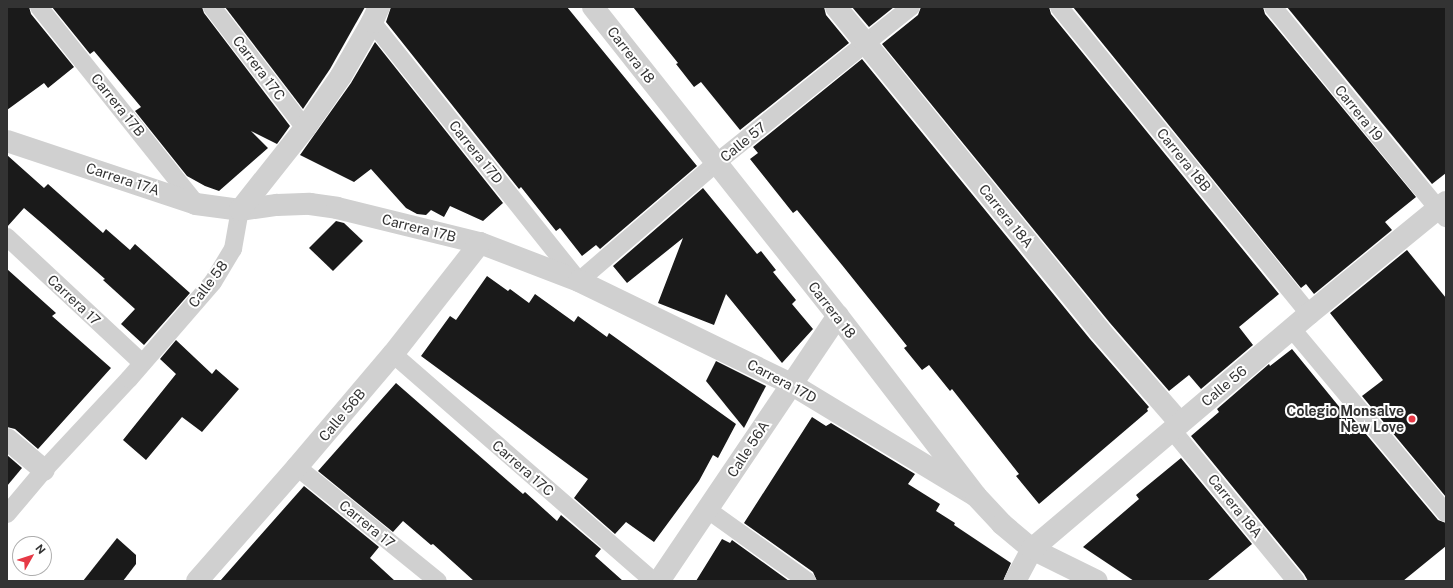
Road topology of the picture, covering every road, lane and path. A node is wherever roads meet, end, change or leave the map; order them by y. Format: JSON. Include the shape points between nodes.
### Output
{"nodes":[{"id":1,"x":39,"y":7,"type":"edge"},
{"id":2,"x":212,"y":7,"type":"edge"},
{"id":3,"x":593,"y":7,"type":"edge"},
{"id":4,"x":836,"y":7,"type":"edge"},
{"id":5,"x":911,"y":7,"type":"edge"},
{"id":6,"x":1059,"y":7,"type":"edge"},
{"id":7,"x":1273,"y":7,"type":"edge"},
{"id":8,"x":375,"y":14,"type":"edge"},
{"id":9,"x":865,"y":44,"type":"junction"},
{"id":10,"x":305,"y":128,"type":"junction"},
{"id":11,"x":7,"y":141,"type":"edge"},
{"id":12,"x":716,"y":163,"type":"junction"},
{"id":13,"x":196,"y":204,"type":"junction"},
{"id":14,"x":1443,"y":209,"type":"edge"},
{"id":15,"x":240,"y":210,"type":"junction"},
{"id":16,"x":7,"y":237,"type":"edge"},
{"id":17,"x":480,"y":243,"type":"junction"},
{"id":18,"x":580,"y":281,"type":"junction"},
{"id":19,"x":1309,"y":314,"type":"junction"},
{"id":20,"x":838,"y":316,"type":"junction"},
{"id":21,"x":1292,"y":329,"type":"junction"},
{"id":22,"x":393,"y":354,"type":"junction"},
{"id":23,"x":142,"y":363,"type":"junction"},
{"id":24,"x":791,"y":384,"type":"junction"},
{"id":25,"x":1176,"y":427,"type":"junction"},
{"id":26,"x":7,"y":439,"type":"edge"},
{"id":27,"x":297,"y":467,"type":"junction"},
{"id":28,"x":44,"y":470,"type":"junction"},
{"id":29,"x":976,"y":496,"type":"junction"},
{"id":30,"x":708,"y":510,"type":"junction"},
{"id":31,"x":1446,"y":513,"type":"edge"},
{"id":32,"x":7,"y":514,"type":"edge"},
{"id":33,"x":1032,"y":550,"type":"junction"},
{"id":34,"x":197,"y":581,"type":"edge"},
{"id":35,"x":438,"y":581,"type":"edge"},
{"id":36,"x":653,"y":581,"type":"edge"},
{"id":37,"x":659,"y":581,"type":"edge"},
{"id":38,"x":807,"y":581,"type":"edge"},
{"id":39,"x":1015,"y":581,"type":"edge"},
{"id":40,"x":1097,"y":581,"type":"edge"},
{"id":41,"x":1296,"y":581,"type":"edge"}],
"edges":[{"from":1,"to":13,"type":"lane","name":"Carrera 17B"},
{"from":2,"to":10,"type":"lane","name":"Carrera 17C"},
{"from":3,"to":12,"type":"street","name":"Carrera 18"},
{"from":4,"to":9,"type":"street","name":"Carrera 18A"},
{"from":5,"to":9,"type":"lane","name":"Calle 57"},
{"from":6,"to":19,"type":"lane","name":"Carrera 18B"},
{"from":7,"to":14,"type":"lane","name":"Carrera 19"},
{"from":8,"to":10,"type":"street","name":"Calle 58","via":[[341,76]]},
{"from":8,"to":18,"type":"lane","name":"Carrera 17D"},
{"from":9,"to":12,"type":"lane","name":"Calle 57"},
{"from":9,"to":25,"type":"street","name":"Carrera 18A"},
{"from":10,"to":15,"type":"street","name":"Calle 58"},
{"from":11,"to":13,"type":"street","name":"Carrera 17A"},
{"from":12,"to":18,"type":"lane","name":"Calle 57"},
{"from":12,"to":20,"type":"street","name":"Carrera 18"},
{"from":13,"to":15,"type":"street","name":"Carrera 17A"},
{"from":14,"to":19,"type":"street","name":"Calle 56"},
{"from":15,"to":17,"type":"street","name":"Carrera 17B","via":[[303,204],[337,208]]},
{"from":15,"to":23,"type":"lane","name":"Calle 58","via":[[233,249],[213,282]]},
{"from":16,"to":23,"type":"lane","name":"Carrera 17"},
{"from":17,"to":18,"type":"street","name":"Carrera 17D"},
{"from":17,"to":22,"type":"street","name":"Calle 56B"},
{"from":18,"to":24,"type":"street","name":"Carrera 17D"},
{"from":19,"to":21,"type":"street","name":"Calle 56"},
{"from":20,"to":24,"type":"street","name":"Calle 56A"},
{"from":20,"to":29,"type":"street","name":"Carrera 18"},
{"from":21,"to":25,"type":"street","name":"Calle 56"},
{"from":21,"to":31,"type":"lane"},
{"from":22,"to":27,"type":"street","name":"Calle 56B"},
{"from":22,"to":36,"type":"lane","name":"Carrera 17C"},
{"from":23,"to":28,"type":"lane","name":"Calle 58"},
{"from":24,"to":29,"type":"street","name":"Carrera 17D"},
{"from":24,"to":30,"type":"street","name":"Calle 56A"},
{"from":25,"to":33,"type":"street","name":"Calle 56"},
{"from":25,"to":41,"type":"lane","name":"Carrera 18A"},
{"from":26,"to":28,"type":"street"},
{"from":27,"to":34,"type":"street","name":"Calle 56B"},
{"from":27,"to":35,"type":"lane","name":"Carrera 17"},
{"from":28,"to":32,"type":"lane","name":"Calle 58"},
{"from":29,"to":33,"type":"street","name":"Carrera 18","via":[[1002,524]]},
{"from":30,"to":37,"type":"street","name":"Calle 56A"},
{"from":30,"to":38,"type":"lane"},
{"from":33,"to":39,"type":"street","name":"Calle 56"},
{"from":33,"to":40,"type":"street","name":"Carrera 18"}]}
